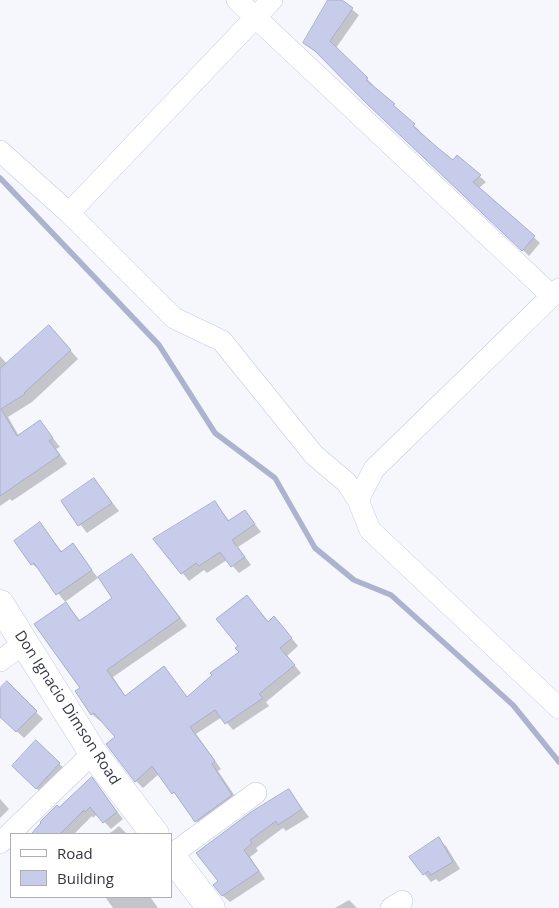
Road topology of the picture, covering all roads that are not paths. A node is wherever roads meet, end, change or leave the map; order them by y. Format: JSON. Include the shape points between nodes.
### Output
{"nodes":[{"id":1,"x":237,"y":0,"type":"edge"},
{"id":2,"x":272,"y":0,"type":"edge"},
{"id":3,"x":256,"y":16,"type":"junction"},
{"id":4,"x":0,"y":151,"type":"edge"},
{"id":5,"x":70,"y":212,"type":"junction"},
{"id":6,"x":555,"y":292,"type":"edge"},
{"id":7,"x":358,"y":500,"type":"junction"},
{"id":8,"x":0,"y":604,"type":"edge"},
{"id":9,"x":23,"y":644,"type":"junction"},
{"id":10,"x":0,"y":661,"type":"edge"},
{"id":11,"x":559,"y":708,"type":"edge"},
{"id":12,"x":93,"y":754,"type":"junction"},
{"id":13,"x":256,"y":793,"type":"dead end"},
{"id":14,"x":10,"y":833,"type":"edge"},
{"id":15,"x":10,"y":833,"type":"edge"},
{"id":16,"x":154,"y":833,"type":"edge"},
{"id":17,"x":0,"y":843,"type":"edge"},
{"id":18,"x":172,"y":854,"type":"edge"},
{"id":19,"x":172,"y":856,"type":"edge"},
{"id":20,"x":211,"y":908,"type":"edge"}],
"edges":[{"from":1,"to":3,"type":"street"},
{"from":2,"to":3,"type":"street"},
{"from":3,"to":5,"type":"street"},
{"from":3,"to":6,"type":"street"},
{"from":4,"to":5,"type":"street"},
{"from":5,"to":7,"type":"street","via":[[174,318],[222,341],[314,455],[346,482]]},
{"from":6,"to":7,"type":"street","via":[[374,469]]},
{"from":7,"to":11,"type":"street","via":[[370,530]]},
{"from":8,"to":9,"type":"street","name":"Don Ignacio Dimson Road"},
{"from":9,"to":10,"type":"street"},
{"from":9,"to":12,"type":"street","name":"Don Ignacio Dimson Road"},
{"from":12,"to":15,"type":"street"},
{"from":12,"to":16,"type":"street","name":"Don Ignacio Dimson Road"},
{"from":13,"to":18,"type":"street"},
{"from":14,"to":17,"type":"street"},
{"from":19,"to":20,"type":"street"}]}
